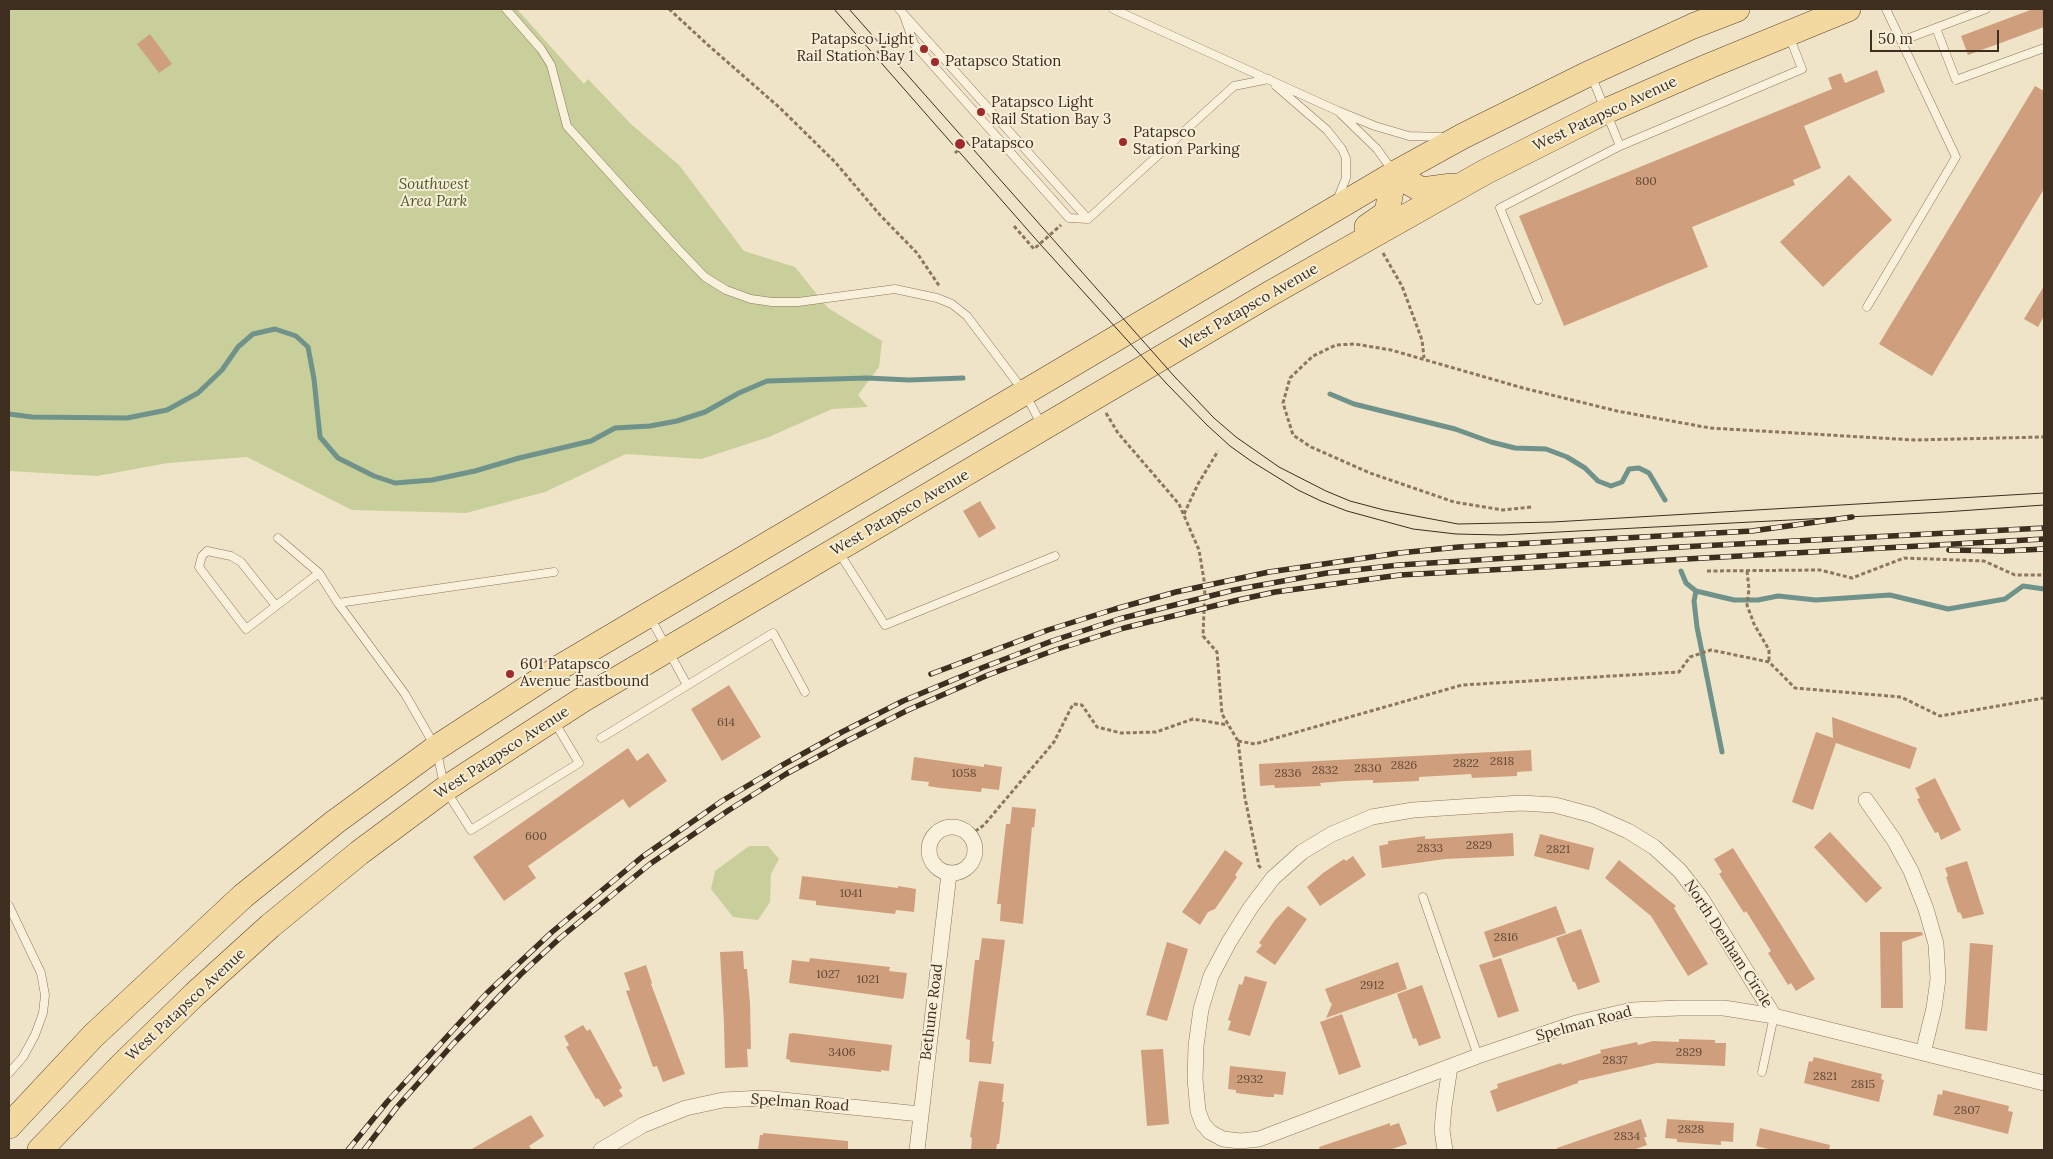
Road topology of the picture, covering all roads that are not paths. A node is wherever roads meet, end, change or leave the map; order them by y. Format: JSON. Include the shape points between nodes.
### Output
{"nodes":[{"id":1,"x":506,"y":9,"type":"edge"},
{"id":2,"x":1113,"y":9,"type":"edge"},
{"id":3,"x":1736,"y":9,"type":"edge"},
{"id":4,"x":1848,"y":9,"type":"edge"},
{"id":5,"x":1886,"y":9,"type":"edge"},
{"id":6,"x":1986,"y":9,"type":"edge"},
{"id":7,"x":901,"y":11,"type":"edge"},
{"id":8,"x":1936,"y":28,"type":"junction"},
{"id":9,"x":1788,"y":33,"type":"junction"},
{"id":10,"x":1901,"y":41,"type":"junction"},
{"id":11,"x":2044,"y":48,"type":"edge"},
{"id":12,"x":1590,"y":73,"type":"junction"},
{"id":13,"x":1269,"y":79,"type":"junction"},
{"id":14,"x":1338,"y":111,"type":"junction"},
{"id":15,"x":1606,"y":111,"type":"junction"},
{"id":16,"x":1463,"y":136,"type":"junction"},
{"id":17,"x":1620,"y":146,"type":"junction"},
{"id":18,"x":1394,"y":174,"type":"junction"},
{"id":19,"x":1464,"y":184,"type":"junction"},
{"id":20,"x":1329,"y":211,"type":"junction"},
{"id":21,"x":1088,"y":219,"type":"junction"},
{"id":22,"x":1271,"y":292,"type":"junction"},
{"id":23,"x":1538,"y":300,"type":"dead end"},
{"id":24,"x":1867,"y":307,"type":"dead end"},
{"id":25,"x":1025,"y":393,"type":"junction"},
{"id":26,"x":1044,"y":428,"type":"junction"},
{"id":27,"x":278,"y":538,"type":"dead end"},
{"id":28,"x":837,"y":550,"type":"junction"},
{"id":29,"x":1055,"y":556,"type":"dead end"},
{"id":30,"x":554,"y":572,"type":"dead end"},
{"id":31,"x":319,"y":573,"type":"junction"},
{"id":32,"x":338,"y":603,"type":"junction"},
{"id":33,"x":276,"y":606,"type":"junction"},
{"id":34,"x":648,"y":615,"type":"junction"},
{"id":35,"x":667,"y":650,"type":"junction"},
{"id":36,"x":687,"y":685,"type":"junction"},
{"id":37,"x":805,"y":692,"type":"dead end"},
{"id":38,"x":552,"y":719,"type":"junction"},
{"id":39,"x":601,"y":738,"type":"dead end"},
{"id":40,"x":436,"y":748,"type":"junction"},
{"id":41,"x":445,"y":789,"type":"junction"},
{"id":42,"x":1866,"y":800,"type":"dead end"},
{"id":43,"x":949,"y":874,"type":"junction"},
{"id":44,"x":1423,"y":897,"type":"dead end"},
{"id":45,"x":9,"y":906,"type":"edge"},
{"id":46,"x":1774,"y":1016,"type":"junction"},
{"id":47,"x":1923,"y":1053,"type":"junction"},
{"id":48,"x":1478,"y":1056,"type":"junction"},
{"id":49,"x":1450,"y":1067,"type":"junction"},
{"id":50,"x":1762,"y":1072,"type":"dead end"},
{"id":51,"x":9,"y":1073,"type":"edge"},
{"id":52,"x":2044,"y":1083,"type":"edge"},
{"id":53,"x":920,"y":1114,"type":"junction"},
{"id":54,"x":9,"y":1126,"type":"edge"},
{"id":55,"x":1223,"y":1140,"type":"joint"},
{"id":56,"x":40,"y":1150,"type":"edge"},
{"id":57,"x":601,"y":1150,"type":"edge"},
{"id":58,"x":917,"y":1150,"type":"edge"},
{"id":59,"x":1445,"y":1150,"type":"edge"}],
"edges":[{"from":1,"to":25,"type":"lane","via":[[551,65],[567,126],[705,277],[750,299],[772,302],[798,302],[895,290],[944,301],[967,316]]},
{"from":2,"to":13,"type":"lane"},
{"from":3,"to":12,"type":"main road"},
{"from":4,"to":9,"type":"main road","name":"West Patapsco Avenue"},
{"from":5,"to":10,"type":"lane"},
{"from":6,"to":8,"type":"lane"},
{"from":7,"to":21,"type":"lane"},
{"from":7,"to":21,"type":"lane","via":[[914,44],[1069,218]]},
{"from":8,"to":10,"type":"lane"},
{"from":8,"to":11,"type":"lane","via":[[1956,80]]},
{"from":9,"to":15,"type":"main road","name":"West Patapsco Avenue"},
{"from":9,"to":17,"type":"lane","via":[[1802,69]]},
{"from":10,"to":24,"type":"lane","via":[[1956,157]]},
{"from":12,"to":15,"type":"lane"},
{"from":12,"to":16,"type":"main road"},
{"from":13,"to":14,"type":"lane"},
{"from":13,"to":20,"type":"lane","via":[[1327,130],[1342,149],[1346,158],[1346,178]]},
{"from":13,"to":21,"type":"lane","via":[[1234,86]]},
{"from":14,"to":16,"type":"lane","via":[[1409,136]]},
{"from":14,"to":18,"type":"lane","via":[[1377,148]]},
{"from":15,"to":17,"type":"lane"},
{"from":15,"to":19,"type":"main road","name":"West Patapsco Avenue"},
{"from":16,"to":18,"type":"main road"},
{"from":17,"to":23,"type":"lane","via":[[1500,208]]},
{"from":18,"to":19,"type":"main road","via":[[1422,190]]},
{"from":18,"to":20,"type":"main road"},
{"from":18,"to":22,"type":"main road","via":[[1386,215],[1284,276]]},
{"from":19,"to":22,"type":"main road","name":"West Patapsco Avenue"},
{"from":20,"to":25,"type":"main road"},
{"from":22,"to":26,"type":"main road","name":"West Patapsco Avenue"},
{"from":25,"to":26,"type":"lane"},
{"from":25,"to":34,"type":"main road"},
{"from":26,"to":28,"type":"main road","name":"West Patapsco Avenue"},
{"from":27,"to":31,"type":"lane"},
{"from":28,"to":29,"type":"lane","via":[[885,625]]},
{"from":28,"to":35,"type":"main road","name":"West Patapsco Avenue"},
{"from":30,"to":32,"type":"lane"},
{"from":31,"to":32,"type":"lane"},
{"from":31,"to":33,"type":"lane"},
{"from":32,"to":40,"type":"lane","via":[[404,694]]},
{"from":33,"to":33,"type":"lane","via":[[241,562],[231,556],[207,551],[202,556],[199,567],[246,630]]},
{"from":34,"to":35,"type":"lane"},
{"from":34,"to":40,"type":"main road","via":[[562,666]]},
{"from":35,"to":36,"type":"lane"},
{"from":35,"to":38,"type":"main road","name":"West Patapsco Avenue"},
{"from":36,"to":37,"type":"lane","via":[[772,633]]},
{"from":36,"to":39,"type":"lane"},
{"from":38,"to":41,"type":"main road","name":"West Patapsco Avenue"},
{"from":38,"to":41,"type":"lane","via":[[580,763],[470,830]]},
{"from":40,"to":41,"type":"lane"},
{"from":40,"to":54,"type":"main road","via":[[335,822],[243,896],[93,1036]]},
{"from":41,"to":56,"type":"main road","name":"West Patapsco Avenue","via":[[359,853],[263,932],[123,1064]]},
{"from":42,"to":47,"type":"street","via":[[1911,871],[1936,944],[1938,979]]},
{"from":43,"to":43,"type":"street","via":[[968,868],[974,858],[975,847],[970,835],[961,828],[948,826],[937,831],[930,840],[928,852],[930,861],[938,870]]},
{"from":43,"to":53,"type":"street","name":"Bethune Road"},
{"from":44,"to":48,"type":"lane"},
{"from":45,"to":51,"type":"lane","via":[[41,973],[46,995],[35,1035],[23,1057]]},
{"from":46,"to":47,"type":"street","name":"Spelman Road"},
{"from":46,"to":48,"type":"street","name":"Spelman Road","via":[[1724,1008],[1632,1010],[1576,1023]]},
{"from":46,"to":50,"type":"lane"},
{"from":46,"to":55,"type":"street","name":"North Denham Circle","via":[[1680,870],[1654,847],[1628,831],[1592,815],[1554,805],[1520,803],[1413,810],[1372,817],[1332,834],[1302,852],[1273,878],[1251,907],[1211,976],[1201,1009],[1195,1079],[1198,1111],[1207,1128]]},
{"from":47,"to":52,"type":"street","name":"Spelman Road"},
{"from":48,"to":49,"type":"street","name":"Spelman Road"},
{"from":49,"to":55,"type":"street","name":"Spelman Road","via":[[1259,1139]]},
{"from":49,"to":59,"type":"street","via":[[1442,1130]]},
{"from":53,"to":57,"type":"street","name":"Spelman Road","via":[[763,1098],[722,1100],[686,1108],[643,1125]]},
{"from":53,"to":58,"type":"street","name":"Bethune Road"}]}
